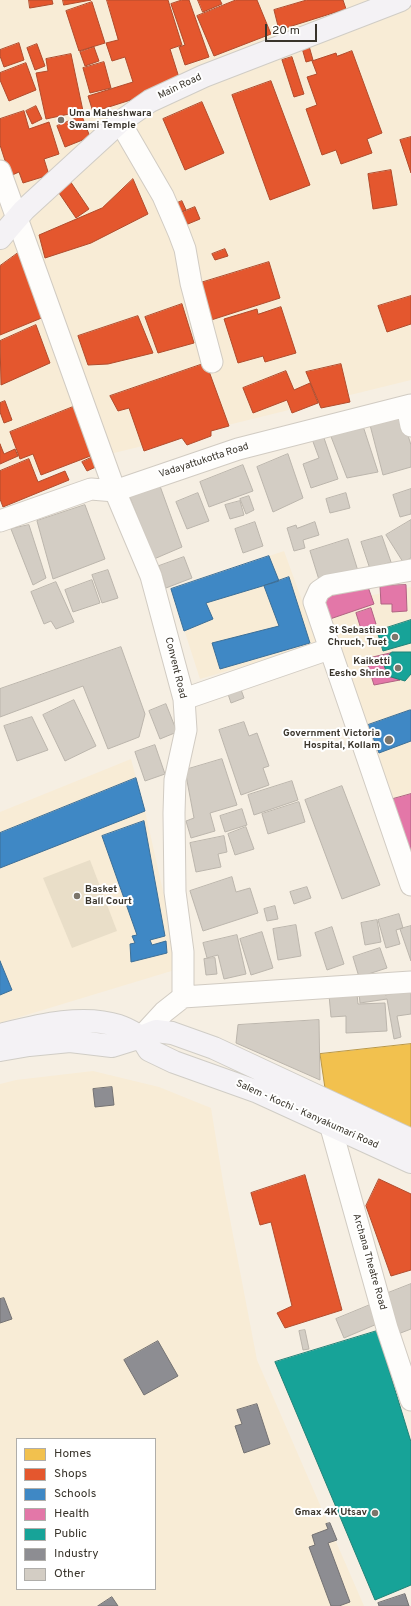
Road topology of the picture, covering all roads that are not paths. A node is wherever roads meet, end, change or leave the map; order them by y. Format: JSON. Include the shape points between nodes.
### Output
{"nodes":[{"id":1,"x":401,"y":0,"type":"edge"},
{"id":2,"x":120,"y":122,"type":"junction"},
{"id":3,"x":0,"y":171,"type":"edge"},
{"id":4,"x":17,"y":218,"type":"junction"},
{"id":5,"x":0,"y":238,"type":"edge"},
{"id":6,"x":212,"y":362,"type":"dead end"},
{"id":7,"x":409,"y":406,"type":"edge"},
{"id":8,"x":411,"y":426,"type":"edge"},
{"id":9,"x":115,"y":491,"type":"junction"},
{"id":10,"x":0,"y":521,"type":"edge"},
{"id":11,"x":411,"y":570,"type":"edge"},
{"id":12,"x":329,"y":649,"type":"junction"},
{"id":13,"x":184,"y":699,"type":"junction"},
{"id":14,"x":411,"y":886,"type":"edge"},
{"id":15,"x":411,"y":982,"type":"edge"},
{"id":16,"x":183,"y":997,"type":"junction"},
{"id":17,"x":0,"y":1035,"type":"edge"},
{"id":18,"x":141,"y":1037,"type":"junction"},
{"id":19,"x":0,"y":1050,"type":"edge"},
{"id":20,"x":330,"y":1124,"type":"junction"},
{"id":21,"x":411,"y":1140,"type":"edge"},
{"id":22,"x":411,"y":1162,"type":"edge"},
{"id":23,"x":411,"y":1400,"type":"edge"}],
"edges":[{"from":1,"to":2,"type":"main road","name":"Main Road","via":[[204,76],[150,101]]},
{"from":2,"to":4,"type":"main road","name":"Main Road"},
{"from":2,"to":6,"type":"street","via":[[163,196],[179,233]]},
{"from":3,"to":4,"type":"street","name":"Convent Road"},
{"from":4,"to":5,"type":"main road","name":"Main Road"},
{"from":4,"to":9,"type":"street","name":"Convent Road"},
{"from":7,"to":8,"type":"street"},
{"from":7,"to":9,"type":"street","name":"Vadayattukotta Road","via":[[238,449]]},
{"from":9,"to":10,"type":"street","name":"Vadayattukotta Road","via":[[91,489]]},
{"from":9,"to":13,"type":"street","name":"Convent Road","via":[[151,576]]},
{"from":11,"to":12,"type":"street","via":[[328,585],[319,591],[314,602]]},
{"from":12,"to":13,"type":"street"},
{"from":12,"to":14,"type":"street"},
{"from":13,"to":16,"type":"street","name":"Convent Road","via":[[186,730],[175,780],[174,813],[175,892],[183,952]]},
{"from":15,"to":16,"type":"street"},
{"from":16,"to":18,"type":"street","via":[[164,1012]]},
{"from":17,"to":18,"type":"main road","name":"Salem - Kochi - Kanyakumari Road","via":[[34,1026],[88,1020],[119,1026]]},
{"from":18,"to":19,"type":"main road","name":"Salem - Kochi - Kanyakumari Road","via":[[112,1046],[70,1041]]},
{"from":18,"to":20,"type":"main road","name":"Salem - Kochi - Kanyakumari Road","via":[[149,1050],[174,1062],[258,1092]]},
{"from":18,"to":21,"type":"main road","name":"Salem - Kochi - Kanyakumari Road","via":[[156,1031],[172,1033],[214,1048]]},
{"from":20,"to":22,"type":"main road","name":"Salem - Kochi - Kanyakumari Road"},
{"from":20,"to":23,"type":"street","name":"Archana Theatre Road","via":[[387,1328]]}]}
